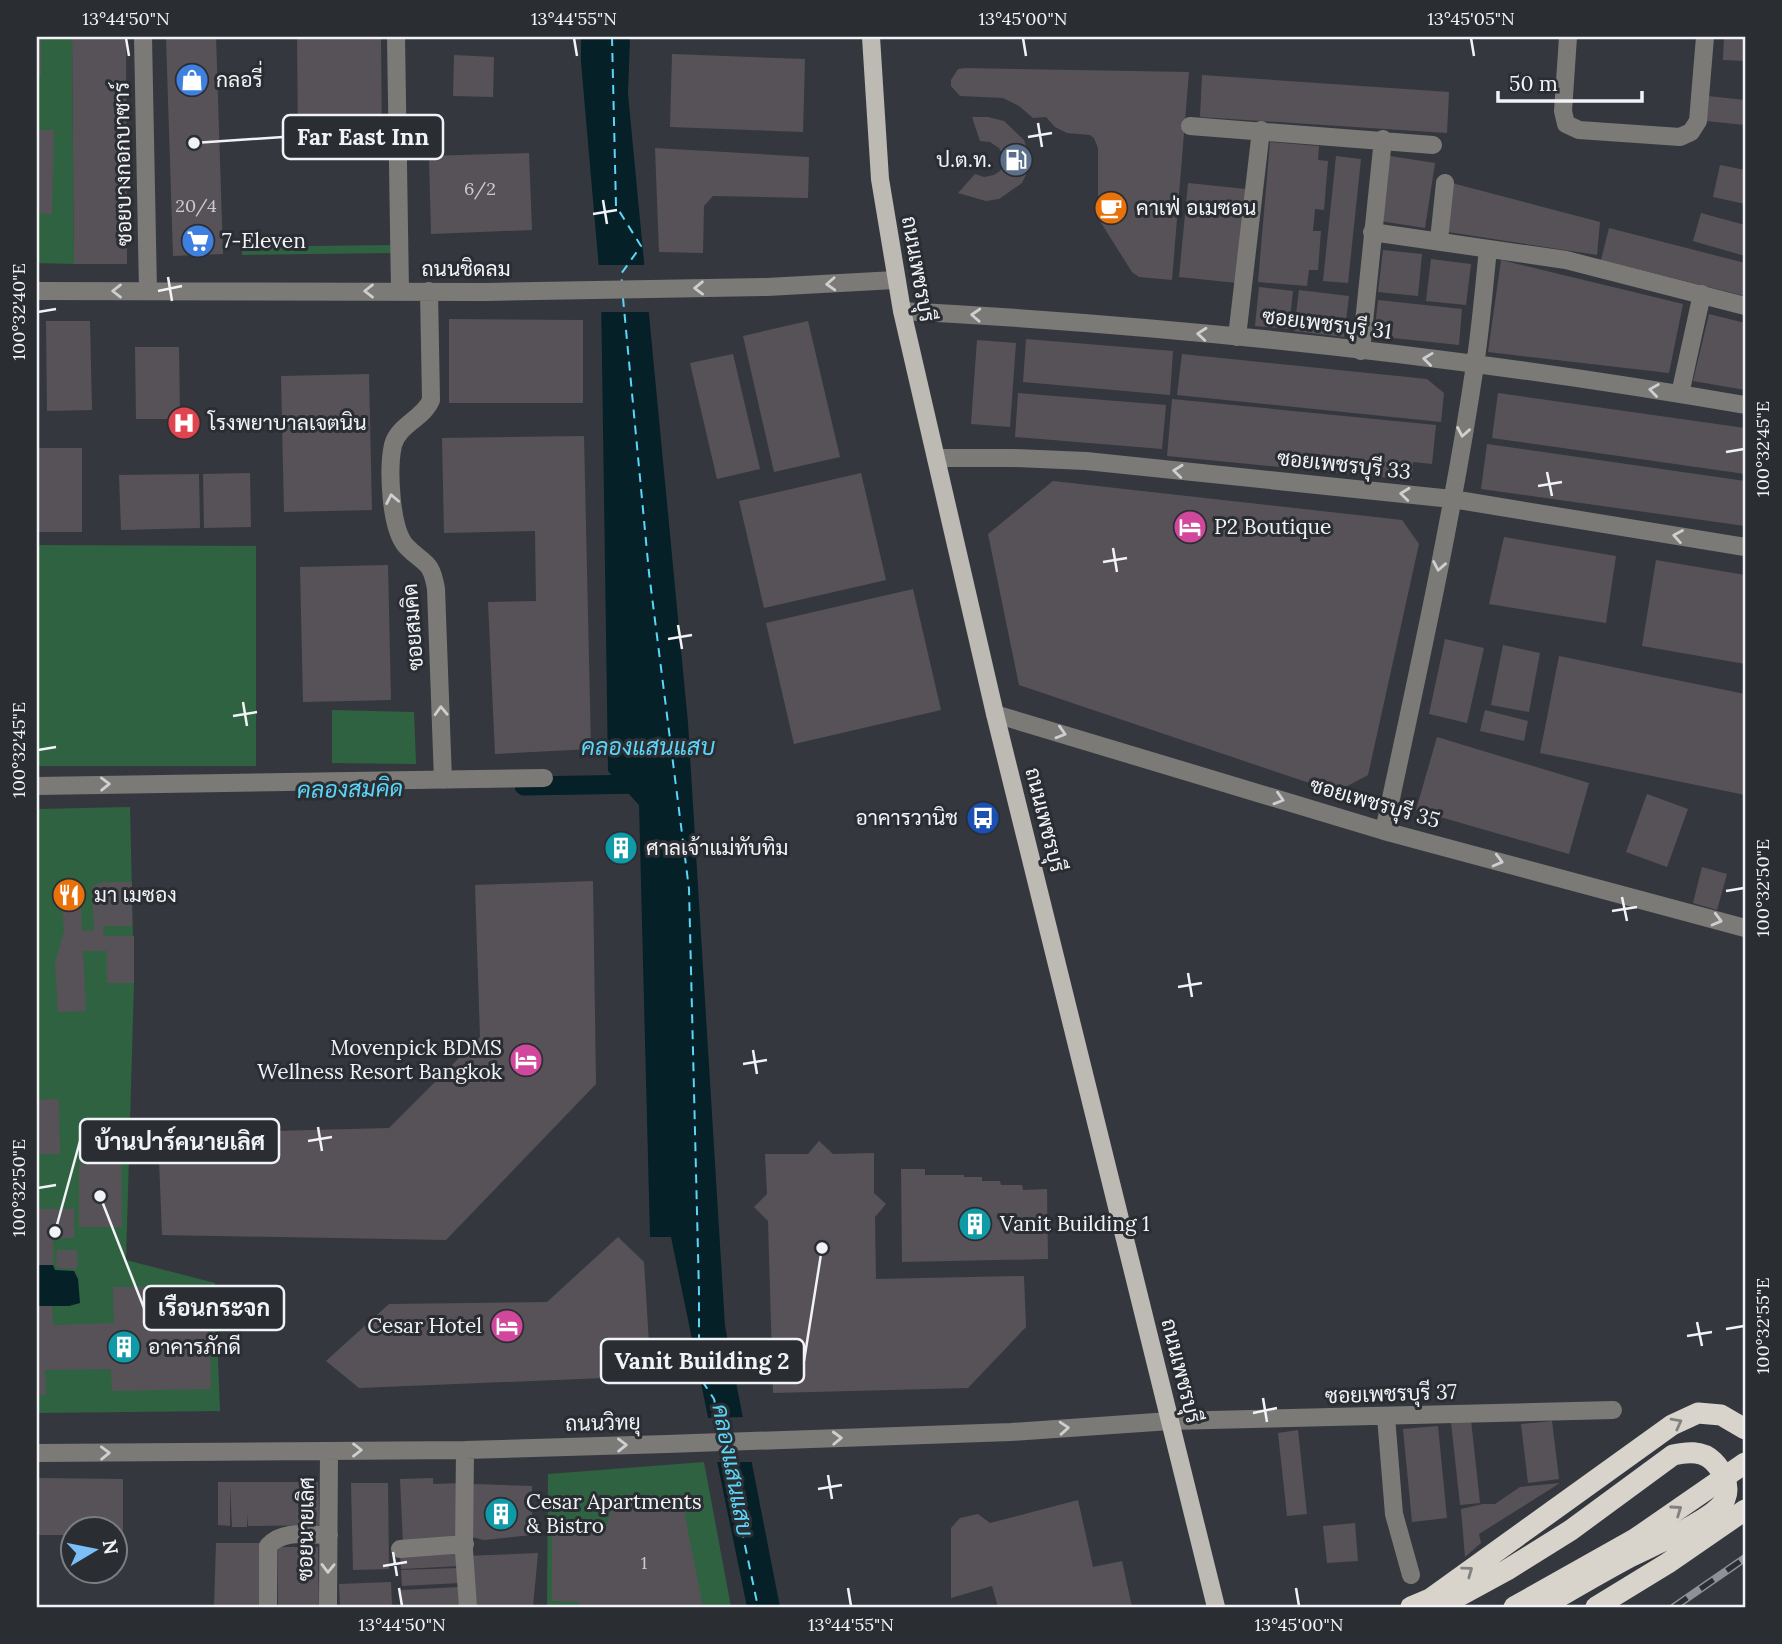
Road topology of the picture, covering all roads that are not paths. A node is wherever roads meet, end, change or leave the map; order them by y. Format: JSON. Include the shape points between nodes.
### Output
{"nodes":[{"id":1,"x":143,"y":37,"type":"edge"},
{"id":2,"x":396,"y":37,"type":"edge"},
{"id":3,"x":871,"y":37,"type":"edge"},
{"id":4,"x":1568,"y":37,"type":"edge"},
{"id":5,"x":1705,"y":37,"type":"edge"},
{"id":6,"x":1190,"y":126,"type":"dead end"},
{"id":7,"x":1261,"y":130,"type":"junction"},
{"id":8,"x":1383,"y":139,"type":"junction"},
{"id":9,"x":1433,"y":145,"type":"dead end"},
{"id":10,"x":1445,"y":183,"type":"dead end"},
{"id":11,"x":1372,"y":232,"type":"junction"},
{"id":12,"x":1439,"y":240,"type":"junction"},
{"id":13,"x":1488,"y":248,"type":"junction"},
{"id":14,"x":895,"y":280,"type":"junction"},
{"id":15,"x":37,"y":291,"type":"edge"},
{"id":16,"x":148,"y":291,"type":"junction"},
{"id":17,"x":429,"y":291,"type":"junction"},
{"id":18,"x":400,"y":292,"type":"junction"},
{"id":19,"x":1702,"y":294,"type":"junction"},
{"id":20,"x":1745,"y":306,"type":"edge"},
{"id":21,"x":902,"y":311,"type":"junction"},
{"id":22,"x":1237,"y":337,"type":"junction"},
{"id":23,"x":1361,"y":351,"type":"junction"},
{"id":24,"x":1475,"y":365,"type":"junction"},
{"id":25,"x":1680,"y":394,"type":"junction"},
{"id":26,"x":1745,"y":405,"type":"edge"},
{"id":27,"x":936,"y":458,"type":"junction"},
{"id":28,"x":1451,"y":499,"type":"junction"},
{"id":29,"x":1745,"y":547,"type":"edge"},
{"id":30,"x":995,"y":714,"type":"junction"},
{"id":31,"x":544,"y":778,"type":"dead end"},
{"id":32,"x":443,"y":780,"type":"junction"},
{"id":33,"x":37,"y":786,"type":"edge"},
{"id":34,"x":1384,"y":831,"type":"junction"},
{"id":35,"x":1745,"y":928,"type":"edge"},
{"id":36,"x":1613,"y":1410,"type":"dead end"},
{"id":37,"x":1386,"y":1417,"type":"junction"},
{"id":38,"x":1170,"y":1421,"type":"junction"},
{"id":39,"x":1745,"y":1429,"type":"edge"},
{"id":40,"x":465,"y":1450,"type":"junction"},
{"id":41,"x":330,"y":1451,"type":"junction"},
{"id":42,"x":37,"y":1453,"type":"edge"},
{"id":43,"x":1745,"y":1463,"type":"edge"},
{"id":44,"x":1745,"y":1510,"type":"edge"},
{"id":45,"x":1745,"y":1522,"type":"edge"},
{"id":46,"x":328,"y":1535,"type":"junction"},
{"id":47,"x":466,"y":1544,"type":"junction"},
{"id":48,"x":400,"y":1549,"type":"dead end"},
{"id":49,"x":1411,"y":1575,"type":"dead end"},
{"id":50,"x":268,"y":1607,"type":"edge"},
{"id":51,"x":328,"y":1607,"type":"edge"},
{"id":52,"x":468,"y":1607,"type":"edge"},
{"id":53,"x":1216,"y":1607,"type":"edge"},
{"id":54,"x":1411,"y":1607,"type":"edge"},
{"id":55,"x":1439,"y":1607,"type":"edge"},
{"id":56,"x":1514,"y":1607,"type":"edge"},
{"id":57,"x":1542,"y":1607,"type":"edge"},
{"id":58,"x":1596,"y":1607,"type":"edge"},
{"id":59,"x":1608,"y":1607,"type":"edge"}],
"edges":[{"from":1,"to":16,"type":"street","name":"ซอยบางกอกบาซาร์"},
{"from":2,"to":18,"type":"street"},
{"from":3,"to":14,"type":"main road","name":"ถนนเพชรบุรี","via":[[880,179]]},
{"from":4,"to":5,"type":"street","via":[[1563,111],[1570,127],[1680,137],[1698,121]]},
{"from":6,"to":7,"type":"street"},
{"from":7,"to":8,"type":"street"},
{"from":7,"to":22,"type":"street"},
{"from":8,"to":9,"type":"street"},
{"from":8,"to":11,"type":"street"},
{"from":10,"to":12,"type":"street"},
{"from":11,"to":12,"type":"street"},
{"from":11,"to":23,"type":"street"},
{"from":12,"to":13,"type":"street"},
{"from":13,"to":19,"type":"street","via":[[1566,260]]},
{"from":13,"to":24,"type":"street"},
{"from":14,"to":17,"type":"street","name":"ถนนชิดลม","one_way":true,"via":[[767,287]]},
{"from":14,"to":21,"type":"main road","name":"ถนนเพชรบุรี"},
{"from":16,"to":15,"type":"street","name":"ถนนชิดลม","one_way":true},
{"from":18,"to":16,"type":"street","name":"ถนนชิดลม","one_way":true},
{"from":17,"to":18,"type":"street","name":"ถนนชิดลม"},
{"from":32,"to":17,"type":"street","name":"ซอยสมคิด","one_way":true,"via":[[434,573],[405,545],[390,490],[393,442],[431,400]]},
{"from":19,"to":20,"type":"street"},
{"from":19,"to":25,"type":"street"},
{"from":22,"to":21,"type":"street","name":"ซอยเพชรบุรี 31","one_way":true},
{"from":21,"to":27,"type":"main road","name":"ถนนเพชรบุรี"},
{"from":22,"to":23,"type":"street","name":"ซอยเพชรบุรี 31"},
{"from":24,"to":23,"type":"street","name":"ซอยเพชรบุรี 31","one_way":true},
{"from":25,"to":24,"type":"street","name":"ซอยเพชรบุรี 31","one_way":true},
{"from":24,"to":28,"type":"street","one_way":true},
{"from":25,"to":26,"type":"street","name":"ซอยเพชรบุรี 31"},
{"from":28,"to":27,"type":"street","name":"ซอยเพชรบุรี 33","one_way":true,"via":[[1086,461]]},
{"from":27,"to":30,"type":"main road","name":"ถนนเพชรบุรี"},
{"from":29,"to":28,"type":"street","name":"ซอยเพชรบุรี 33","one_way":true},
{"from":28,"to":34,"type":"street","one_way":true},
{"from":30,"to":34,"type":"street","name":"ซอยเพชรบุรี 35","one_way":true},
{"from":30,"to":38,"type":"main road","name":"ถนนเพชรบุรี"},
{"from":31,"to":32,"type":"street"},
{"from":33,"to":32,"type":"street","one_way":true},
{"from":34,"to":35,"type":"street","name":"ซอยเพชรบุรี 35","one_way":true},
{"from":36,"to":37,"type":"street","name":"ซอยเพชรบุรี 37"},
{"from":37,"to":38,"type":"street","name":"ซอยเพชรบุรี 37"},
{"from":37,"to":49,"type":"street","via":[[1394,1514]]},
{"from":40,"to":38,"type":"street","name":"ถนนวิทยุ","one_way":true,"via":[[1011,1432]]},
{"from":38,"to":53,"type":"main road","name":"ถนนเพชรบุรี"},
{"from":54,"to":39,"type":"highway","one_way":true,"via":[[1430,1599],[1672,1425],[1698,1413],[1721,1415]]},
{"from":41,"to":40,"type":"street","name":"ถนนวิทยุ","one_way":true},
{"from":40,"to":47,"type":"street"},
{"from":42,"to":41,"type":"street","name":"ถนนวิทยุ","one_way":true},
{"from":41,"to":46,"type":"street","name":"ซอยนายเลิศ"},
{"from":56,"to":43,"type":"highway","one_way":true,"bridge":true,"via":[[1635,1539]]},
{"from":44,"to":58,"type":"highway"},
{"from":45,"to":59,"type":"highway"},
{"from":46,"to":50,"type":"street","via":[[284,1534],[268,1546]]},
{"from":46,"to":51,"type":"street","name":"ซอยนายเลิศ","one_way":true},
{"from":47,"to":48,"type":"street"},
{"from":47,"to":52,"type":"street"},
{"from":55,"to":57,"type":"highway","via":[[1571,1530],[1673,1455],[1689,1452],[1710,1457],[1724,1472],[1725,1500],[1711,1514]]}]}
